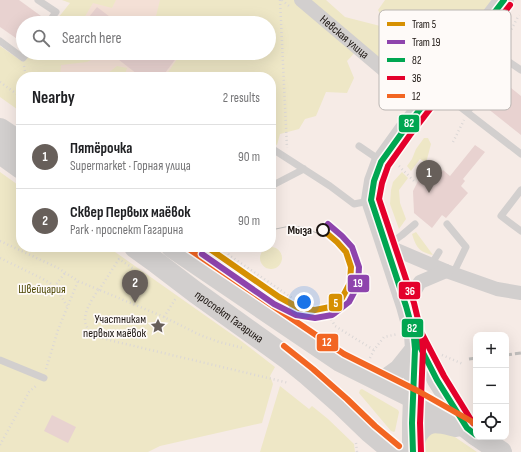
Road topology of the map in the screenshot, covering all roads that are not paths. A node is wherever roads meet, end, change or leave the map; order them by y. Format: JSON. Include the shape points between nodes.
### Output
{"nodes":[{"id":1,"x":38,"y":0,"type":"edge"},
{"id":2,"x":301,"y":0,"type":"edge"},
{"id":3,"x":504,"y":0,"type":"edge"},
{"id":4,"x":497,"y":10,"type":"edge"},
{"id":5,"x":53,"y":16,"type":"edge"},
{"id":6,"x":0,"y":41,"type":"edge"},
{"id":7,"x":16,"y":53,"type":"edge"},
{"id":8,"x":511,"y":63,"type":"edge"},
{"id":9,"x":379,"y":66,"type":"edge"},
{"id":10,"x":521,"y":70,"type":"edge"},
{"id":11,"x":419,"y":110,"type":"edge"},
{"id":12,"x":464,"y":110,"type":"edge"},
{"id":13,"x":467,"y":112,"type":"joint"},
{"id":14,"x":0,"y":129,"type":"edge"},
{"id":15,"x":16,"y":140,"type":"edge"},
{"id":16,"x":358,"y":146,"type":"dead end"},
{"id":17,"x":276,"y":151,"type":"edge"},
{"id":18,"x":0,"y":153,"type":"edge"},
{"id":19,"x":521,"y":154,"type":"edge"},
{"id":20,"x":16,"y":164,"type":"edge"},
{"id":21,"x":390,"y":164,"type":"junction"},
{"id":22,"x":304,"y":169,"type":"junction"},
{"id":23,"x":276,"y":183,"type":"edge"},
{"id":24,"x":521,"y":190,"type":"edge"},
{"id":25,"x":371,"y":200,"type":"junction"},
{"id":26,"x":415,"y":224,"type":"dead end"},
{"id":27,"x":447,"y":224,"type":"dead end"},
{"id":28,"x":521,"y":232,"type":"edge"},
{"id":29,"x":387,"y":246,"type":"junction"},
{"id":30,"x":142,"y":252,"type":"edge"},
{"id":31,"x":179,"y":252,"type":"edge"},
{"id":32,"x":439,"y":252,"type":"dead end"},
{"id":33,"x":430,"y":265,"type":"junction"},
{"id":34,"x":449,"y":273,"type":"junction"},
{"id":35,"x":521,"y":292,"type":"edge"},
{"id":36,"x":406,"y":306,"type":"junction"},
{"id":37,"x":415,"y":342,"type":"junction"},
{"id":38,"x":0,"y":360,"type":"edge"},
{"id":39,"x":44,"y":378,"type":"road end"},
{"id":40,"x":381,"y":382,"type":"junction"},
{"id":41,"x":414,"y":398,"type":"junction"},
{"id":42,"x":473,"y":432,"type":"edge"},
{"id":43,"x":473,"y":432,"type":"edge"},
{"id":44,"x":473,"y":433,"type":"edge"},
{"id":45,"x":484,"y":440,"type":"edge"},
{"id":46,"x":406,"y":451,"type":"edge"},
{"id":47,"x":501,"y":452,"type":"edge"}],
"edges":[{"from":1,"to":5,"type":"lane","via":[[56,12]]},
{"from":2,"to":9,"type":"street","name":"Невская улица"},
{"from":3,"to":4,"type":"main road"},
{"from":6,"to":7,"type":"lane"},
{"from":8,"to":10,"type":"lane"},
{"from":11,"to":21,"type":"main road","via":[[404,130]]},
{"from":12,"to":13,"type":"lane"},
{"from":13,"to":19,"type":"lane"},
{"from":14,"to":15,"type":"main road"},
{"from":16,"to":21,"type":"lane"},
{"from":17,"to":22,"type":"lane"},
{"from":18,"to":20,"type":"main road"},
{"from":21,"to":25,"type":"main road","via":[[374,181]]},
{"from":22,"to":23,"type":"lane"},
{"from":22,"to":25,"type":"lane","via":[[354,204]]},
{"from":24,"to":28,"type":"lane","via":[[501,216]]},
{"from":25,"to":29,"type":"main road"},
{"from":26,"to":29,"type":"lane"},
{"from":27,"to":34,"type":"lane","via":[[466,247]]},
{"from":29,"to":33,"type":"street"},
{"from":29,"to":36,"type":"main road"},
{"from":30,"to":46,"type":"main road","name":"проспект Гагарина","via":[[287,358],[342,405],[366,440]]},
{"from":31,"to":40,"type":"main road","name":"проспект Гагарина","via":[[334,356]]},
{"from":32,"to":33,"type":"lane"},
{"from":33,"to":34,"type":"street"},
{"from":34,"to":35,"type":"street","via":[[497,289]]},
{"from":34,"to":36,"type":"street","via":[[420,282]]},
{"from":36,"to":37,"type":"main road"},
{"from":37,"to":40,"type":"main road","via":[[399,369]]},
{"from":37,"to":41,"type":"main road"},
{"from":37,"to":42,"type":"main road","via":[[437,380]]},
{"from":38,"to":39,"type":"lane"},
{"from":40,"to":41,"type":"main road","name":"проспект Гагарина"},
{"from":41,"to":43,"type":"main road","name":"проспект Гагарина"},
{"from":41,"to":46,"type":"main road"},
{"from":44,"to":46,"type":"main road","name":"проспект Гагарина","via":[[434,422],[419,431]]},
{"from":45,"to":47,"type":"main road","name":"проспект Гагарина"}]}
